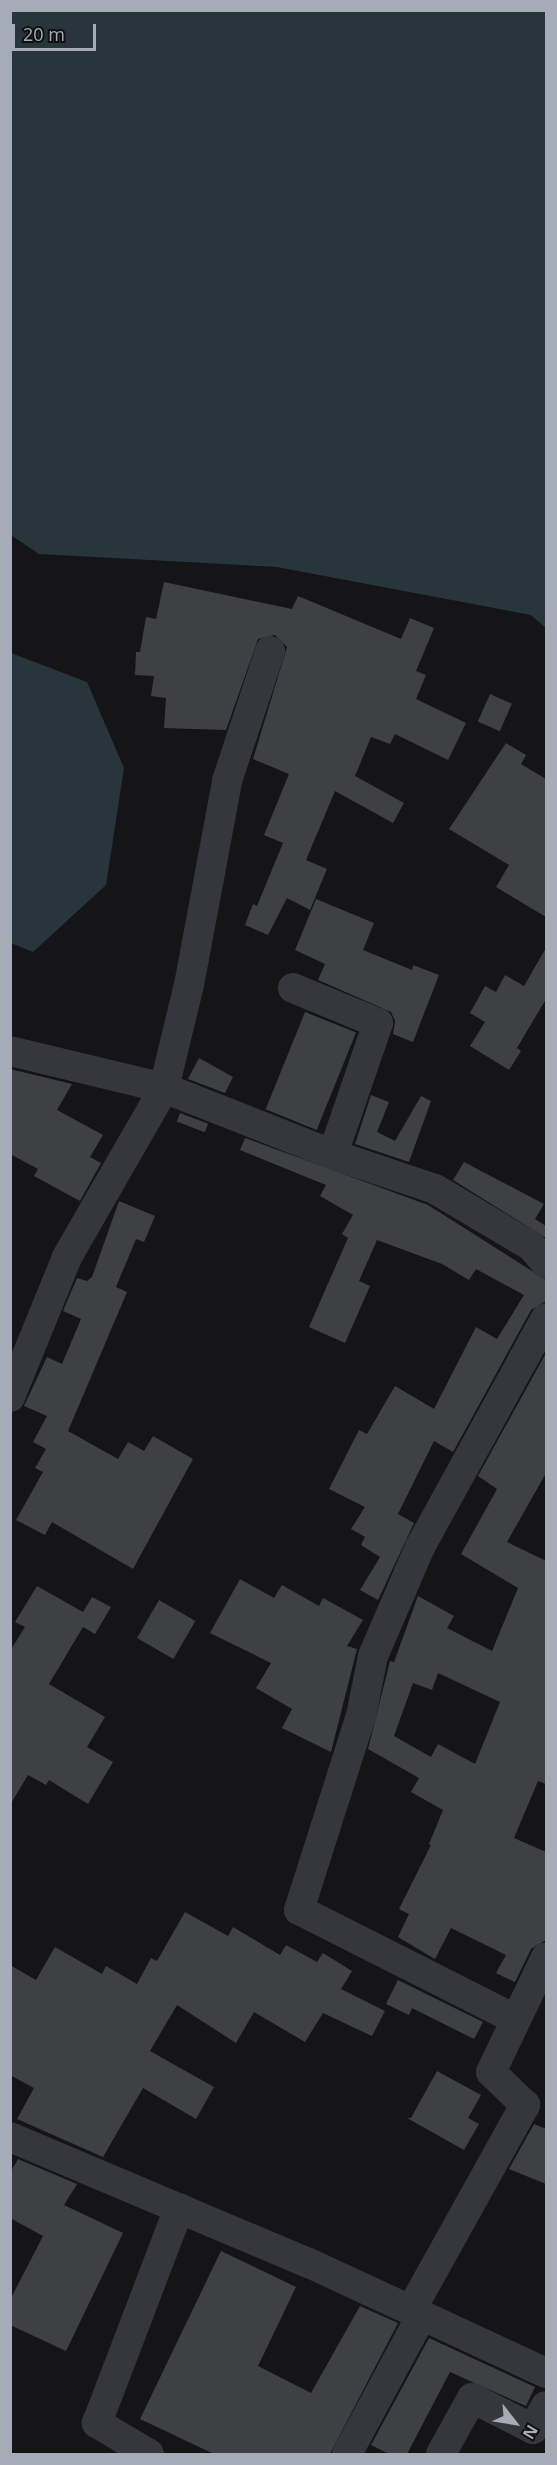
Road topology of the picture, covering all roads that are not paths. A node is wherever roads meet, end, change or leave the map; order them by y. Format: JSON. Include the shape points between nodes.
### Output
{"nodes":[{"id":1,"x":270,"y":651,"type":"dead end"},
{"id":2,"x":293,"y":988,"type":"dead end"},
{"id":3,"x":10,"y":1051,"type":"edge"},
{"id":4,"x":164,"y":1088,"type":"junction"},
{"id":5,"x":333,"y":1154,"type":"junction"},
{"id":6,"x":546,"y":1263,"type":"edge"},
{"id":7,"x":546,"y":1318,"type":"edge"},
{"id":8,"x":10,"y":1397,"type":"edge"},
{"id":9,"x":546,"y":1953,"type":"edge"},
{"id":10,"x":516,"y":2019,"type":"junction"},
{"id":11,"x":10,"y":2137,"type":"edge"},
{"id":12,"x":179,"y":2208,"type":"junction"},
{"id":13,"x":416,"y":2312,"type":"junction"},
{"id":14,"x":546,"y":2373,"type":"edge"},
{"id":15,"x":546,"y":2406,"type":"edge"},
{"id":16,"x":149,"y":2454,"type":"edge"},
{"id":17,"x":347,"y":2454,"type":"edge"},
{"id":18,"x":441,"y":2454,"type":"edge"}],
"edges":[{"from":1,"to":4,"type":"street","via":[[227,781],[189,985]]},
{"from":2,"to":5,"type":"street","via":[[378,1023]]},
{"from":3,"to":4,"type":"street"},
{"from":4,"to":5,"type":"street"},
{"from":4,"to":8,"type":"street","via":[[67,1257]]},
{"from":5,"to":6,"type":"street","via":[[435,1189],[531,1246]]},
{"from":7,"to":10,"type":"street","via":[[420,1547],[374,1656],[361,1716],[299,1910]]},
{"from":9,"to":10,"type":"street"},
{"from":10,"to":13,"type":"street","via":[[491,2072],[525,2105]]},
{"from":11,"to":12,"type":"street"},
{"from":12,"to":13,"type":"street"},
{"from":12,"to":16,"type":"street","via":[[97,2422]]},
{"from":13,"to":14,"type":"street"},
{"from":13,"to":17,"type":"street"},
{"from":15,"to":18,"type":"street","via":[[532,2429],[472,2398]]}]}
